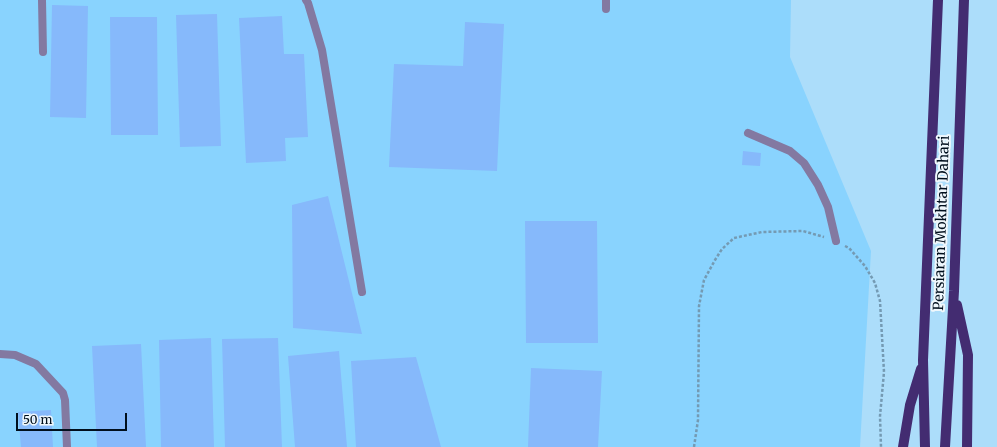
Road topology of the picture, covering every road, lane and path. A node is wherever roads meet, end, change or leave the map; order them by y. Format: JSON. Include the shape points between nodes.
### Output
{"nodes":[{"id":1,"x":42,"y":0,"type":"edge"},
{"id":2,"x":306,"y":0,"type":"edge"},
{"id":3,"x":606,"y":0,"type":"edge"},
{"id":4,"x":938,"y":0,"type":"edge"},
{"id":5,"x":964,"y":0,"type":"edge"},
{"id":6,"x":606,"y":9,"type":"dead end"},
{"id":7,"x":44,"y":52,"type":"dead end"},
{"id":8,"x":748,"y":133,"type":"dead end"},
{"id":9,"x":836,"y":241,"type":"junction"},
{"id":10,"x":954,"y":291,"type":"junction"},
{"id":11,"x":362,"y":292,"type":"dead end"},
{"id":12,"x":0,"y":354,"type":"edge"},
{"id":13,"x":923,"y":360,"type":"junction"},
{"id":14,"x":67,"y":447,"type":"edge"},
{"id":15,"x":694,"y":447,"type":"edge"},
{"id":16,"x":881,"y":447,"type":"edge"},
{"id":17,"x":903,"y":447,"type":"edge"},
{"id":18,"x":925,"y":447,"type":"edge"},
{"id":19,"x":945,"y":447,"type":"edge"},
{"id":20,"x":967,"y":447,"type":"edge"}],
"edges":[{"from":1,"to":7,"type":"lane"},
{"from":2,"to":11,"type":"lane","via":[[322,50]]},
{"from":3,"to":6,"type":"lane"},
{"from":4,"to":13,"type":"main road","name":"Persiaran Mokhtar Dahari"},
{"from":5,"to":10,"type":"main road","name":"Persiaran Mokhtar Dahari"},
{"from":8,"to":9,"type":"lane","via":[[790,151],[804,163],[828,207]]},
{"from":9,"to":15,"type":"path","via":[[803,231],[762,232],[734,238],[722,249],[704,280],[700,299],[698,420]]},
{"from":9,"to":16,"type":"path","via":[[849,248],[865,266],[875,283],[880,301],[884,372],[880,416]]},
{"from":10,"to":19,"type":"main road","name":"Persiaran Mokhtar Dahari"},
{"from":10,"to":20,"type":"main road","via":[[968,355]]},
{"from":12,"to":14,"type":"lane","via":[[15,355],[36,364],[63,393]]},
{"from":13,"to":17,"type":"main road","via":[[910,405]]},
{"from":13,"to":18,"type":"main road","name":"Persiaran Mokhtar Dahari"}]}
